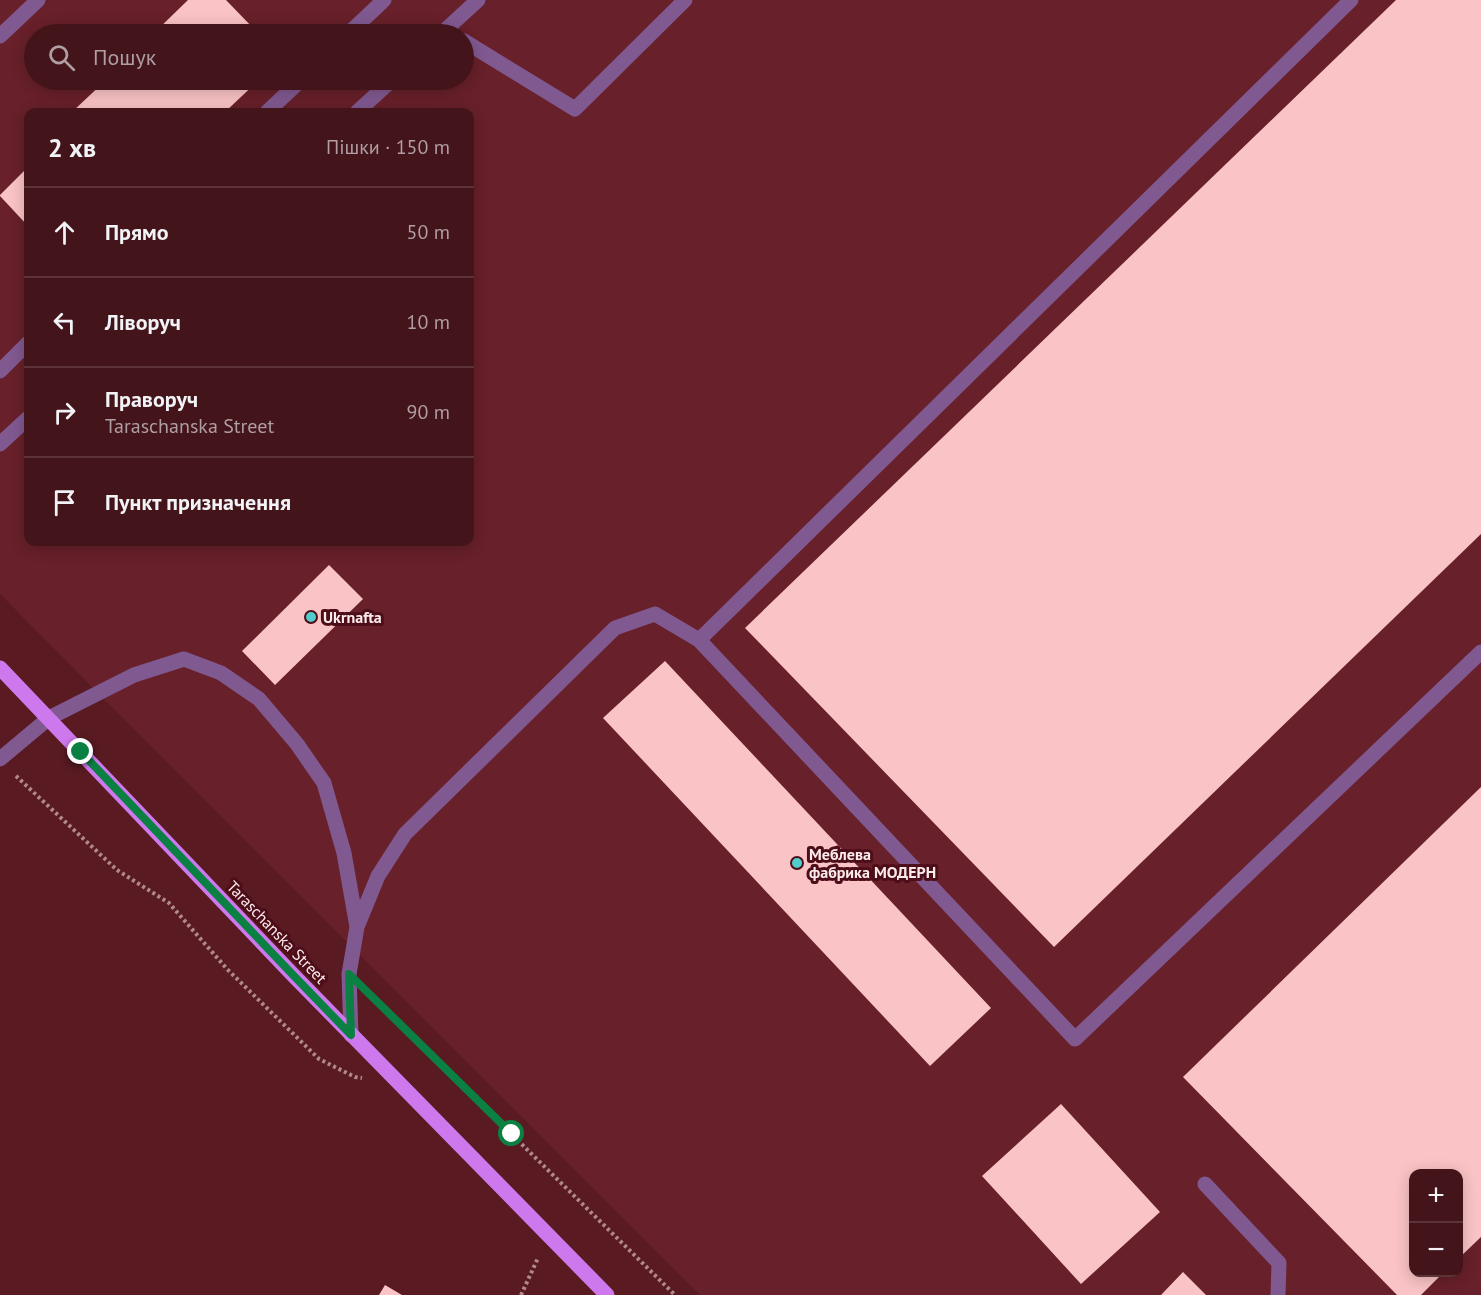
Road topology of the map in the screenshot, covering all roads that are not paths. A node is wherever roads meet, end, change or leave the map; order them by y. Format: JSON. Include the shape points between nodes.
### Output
{"nodes":[{"id":1,"x":38,"y":0,"type":"edge"},
{"id":2,"x":384,"y":0,"type":"edge"},
{"id":3,"x":478,"y":0,"type":"edge"},
{"id":4,"x":685,"y":0,"type":"edge"},
{"id":5,"x":1351,"y":0,"type":"edge"},
{"id":6,"x":359,"y":24,"type":"edge"},
{"id":7,"x":455,"y":24,"type":"edge"},
{"id":8,"x":0,"y":36,"type":"edge"},
{"id":9,"x":474,"y":47,"type":"edge"},
{"id":10,"x":290,"y":90,"type":"edge"},
{"id":11,"x":381,"y":90,"type":"edge"},
{"id":12,"x":271,"y":108,"type":"edge"},
{"id":13,"x":361,"y":108,"type":"edge"},
{"id":14,"x":24,"y":347,"type":"edge"},
{"id":15,"x":0,"y":371,"type":"edge"},
{"id":16,"x":24,"y":422,"type":"edge"},
{"id":17,"x":0,"y":444,"type":"edge"},
{"id":18,"x":699,"y":640,"type":"junction"},
{"id":19,"x":1481,"y":652,"type":"edge"},
{"id":20,"x":0,"y":668,"type":"edge"},
{"id":21,"x":49,"y":718,"type":"junction"},
{"id":22,"x":4,"y":764,"type":"edge"},
{"id":23,"x":357,"y":927,"type":"junction"},
{"id":24,"x":351,"y":1035,"type":"junction"},
{"id":25,"x":1205,"y":1184,"type":"dead end"},
{"id":26,"x":607,"y":1295,"type":"edge"},
{"id":27,"x":1278,"y":1295,"type":"edge"}],
"edges":[{"from":1,"to":8,"type":"street"},
{"from":2,"to":6,"type":"street"},
{"from":3,"to":7,"type":"street"},
{"from":4,"to":9,"type":"street","via":[[575,109]]},
{"from":5,"to":18,"type":"street"},
{"from":10,"to":12,"type":"street"},
{"from":11,"to":13,"type":"street"},
{"from":14,"to":15,"type":"street"},
{"from":16,"to":17,"type":"street"},
{"from":18,"to":19,"type":"street","via":[[1075,1039]]},
{"from":18,"to":23,"type":"street","via":[[655,614],[615,628],[405,834],[378,876]]},
{"from":20,"to":21,"type":"main road","name":"Taraschanska Street"},
{"from":21,"to":22,"type":"street"},
{"from":21,"to":23,"type":"street","via":[[134,675],[184,659],[221,673],[259,699],[324,783],[344,853]]},
{"from":21,"to":24,"type":"main road","name":"Taraschanska Street"},
{"from":23,"to":24,"type":"street","via":[[349,974]]},
{"from":24,"to":26,"type":"main road","name":"Taraschanska Street"},
{"from":25,"to":27,"type":"street","via":[[1279,1263]]}]}
